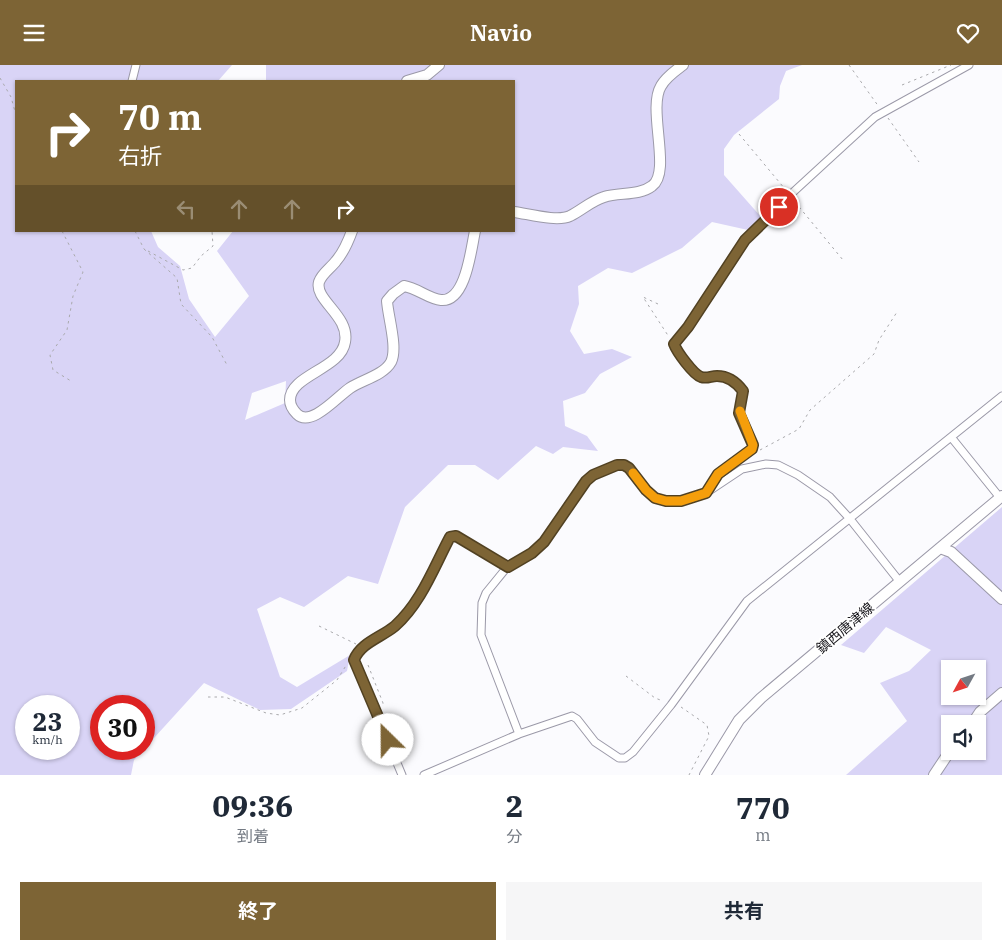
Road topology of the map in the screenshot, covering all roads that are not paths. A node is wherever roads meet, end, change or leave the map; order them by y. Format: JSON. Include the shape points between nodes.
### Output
{"nodes":[{"id":1,"x":136,"y":65,"type":"edge"},
{"id":2,"x":439,"y":65,"type":"edge"},
{"id":3,"x":683,"y":65,"type":"edge"},
{"id":4,"x":969,"y":65,"type":"edge"},
{"id":5,"x":132,"y":80,"type":"edge"},
{"id":6,"x":410,"y":80,"type":"edge"},
{"id":7,"x":515,"y":212,"type":"edge"},
{"id":8,"x":352,"y":232,"type":"edge"},
{"id":9,"x":475,"y":232,"type":"edge"},
{"id":10,"x":1002,"y":396,"type":"edge"},
{"id":11,"x":951,"y":437,"type":"junction"},
{"id":12,"x":706,"y":493,"type":"junction"},
{"id":13,"x":1000,"y":495,"type":"edge"},
{"id":14,"x":850,"y":519,"type":"junction"},
{"id":15,"x":940,"y":548,"type":"junction"},
{"id":16,"x":508,"y":567,"type":"junction"},
{"id":17,"x":900,"y":582,"type":"junction"},
{"id":18,"x":1002,"y":599,"type":"edge"},
{"id":19,"x":1002,"y":693,"type":"edge"},
{"id":20,"x":978,"y":715,"type":"edge"},
{"id":21,"x":519,"y":734,"type":"junction"},
{"id":22,"x":944,"y":760,"type":"edge"},
{"id":23,"x":402,"y":775,"type":"edge"},
{"id":24,"x":424,"y":775,"type":"edge"},
{"id":25,"x":705,"y":775,"type":"edge"},
{"id":26,"x":934,"y":775,"type":"edge"}],
"edges":[{"from":1,"to":5,"type":"street"},
{"from":2,"to":6,"type":"street","via":[[428,75]]},
{"from":3,"to":7,"type":"street","via":[[660,87],[656,100],[660,158],[659,176],[653,186],[604,196],[562,219]]},
{"from":4,"to":12,"type":"street","via":[[883,112],[790,195],[745,240],[674,344],[699,376],[729,378],[743,391],[739,413],[752,449],[718,474]]},
{"from":8,"to":9,"type":"street","via":[[337,261],[319,281],[322,297],[342,321],[346,339],[343,350],[294,389],[291,407],[298,416],[316,415],[351,387],[391,363],[393,341],[387,301],[404,286],[441,300],[450,298],[460,289]]},
{"from":10,"to":11,"type":"street"},
{"from":11,"to":13,"type":"street"},
{"from":11,"to":14,"type":"street"},
{"from":12,"to":14,"type":"street","via":[[742,469],[778,465],[830,497]]},
{"from":12,"to":16,"type":"street","via":[[681,501],[655,498],[629,468],[617,465],[586,481],[544,542]]},
{"from":13,"to":15,"type":"street","name":"鎮西唐津線"},
{"from":14,"to":17,"type":"street"},
{"from":14,"to":21,"type":"street","via":[[748,601],[671,705],[625,758],[619,758],[595,742],[572,716]]},
{"from":15,"to":17,"type":"street","name":"鎮西唐津線"},
{"from":15,"to":18,"type":"street","via":[[951,552]]},
{"from":16,"to":21,"type":"street","via":[[486,593],[482,603],[481,635]]},
{"from":16,"to":23,"type":"street","via":[[456,536],[450,537],[414,604],[395,626],[356,655],[354,660]]},
{"from":17,"to":25,"type":"street","name":"鎮西唐津線","via":[[761,698],[740,720]]},
{"from":19,"to":20,"type":"street"},
{"from":21,"to":24,"type":"street"},
{"from":22,"to":26,"type":"street"}]}
